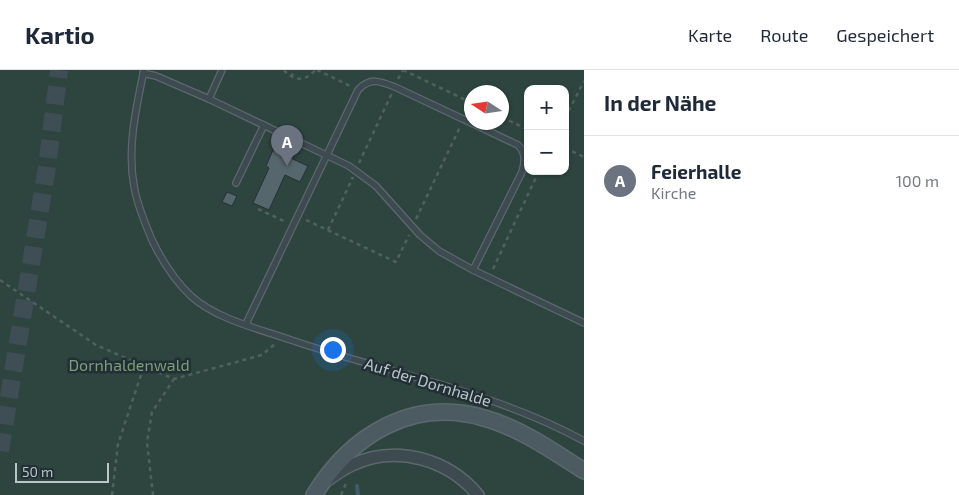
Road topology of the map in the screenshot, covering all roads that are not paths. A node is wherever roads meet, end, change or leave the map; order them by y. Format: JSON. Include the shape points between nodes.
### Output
{"nodes":[{"id":1,"x":222,"y":70,"type":"edge"},
{"id":2,"x":143,"y":72,"type":"edge"},
{"id":3,"x":209,"y":99,"type":"junction"},
{"id":4,"x":264,"y":125,"type":"junction"},
{"id":5,"x":327,"y":155,"type":"junction"},
{"id":6,"x":236,"y":184,"type":"dead end"},
{"id":7,"x":473,"y":270,"type":"junction"},
{"id":8,"x":583,"y":320,"type":"edge"},
{"id":9,"x":246,"y":324,"type":"junction"},
{"id":10,"x":584,"y":441,"type":"edge"},
{"id":11,"x":584,"y":471,"type":"edge"},
{"id":12,"x":318,"y":489,"type":"edge"},
{"id":13,"x":478,"y":495,"type":"edge"}],
"edges":[{"from":1,"to":3,"type":"lane"},
{"from":2,"to":3,"type":"lane"},
{"from":2,"to":9,"type":"lane","name":"Auf der Dornhalde","via":[[132,137],[131,165],[144,223],[160,256],[191,296],[210,310]]},
{"from":3,"to":4,"type":"lane"},
{"from":4,"to":5,"type":"lane"},
{"from":4,"to":6,"type":"lane"},
{"from":5,"to":7,"type":"lane","via":[[376,186],[439,252]]},
{"from":5,"to":7,"type":"lane","via":[[358,90],[374,80],[518,146],[525,164]]},
{"from":5,"to":9,"type":"lane"},
{"from":7,"to":8,"type":"lane"},
{"from":9,"to":10,"type":"lane","name":"Auf der Dornhalde","via":[[495,402]]},
{"from":11,"to":12,"type":"main road","via":[[506,426],[469,414],[443,412],[404,418],[368,435],[343,456]]},
{"from":12,"to":13,"type":"street","via":[[353,464],[386,456],[408,456],[432,461],[445,468]]}]}
